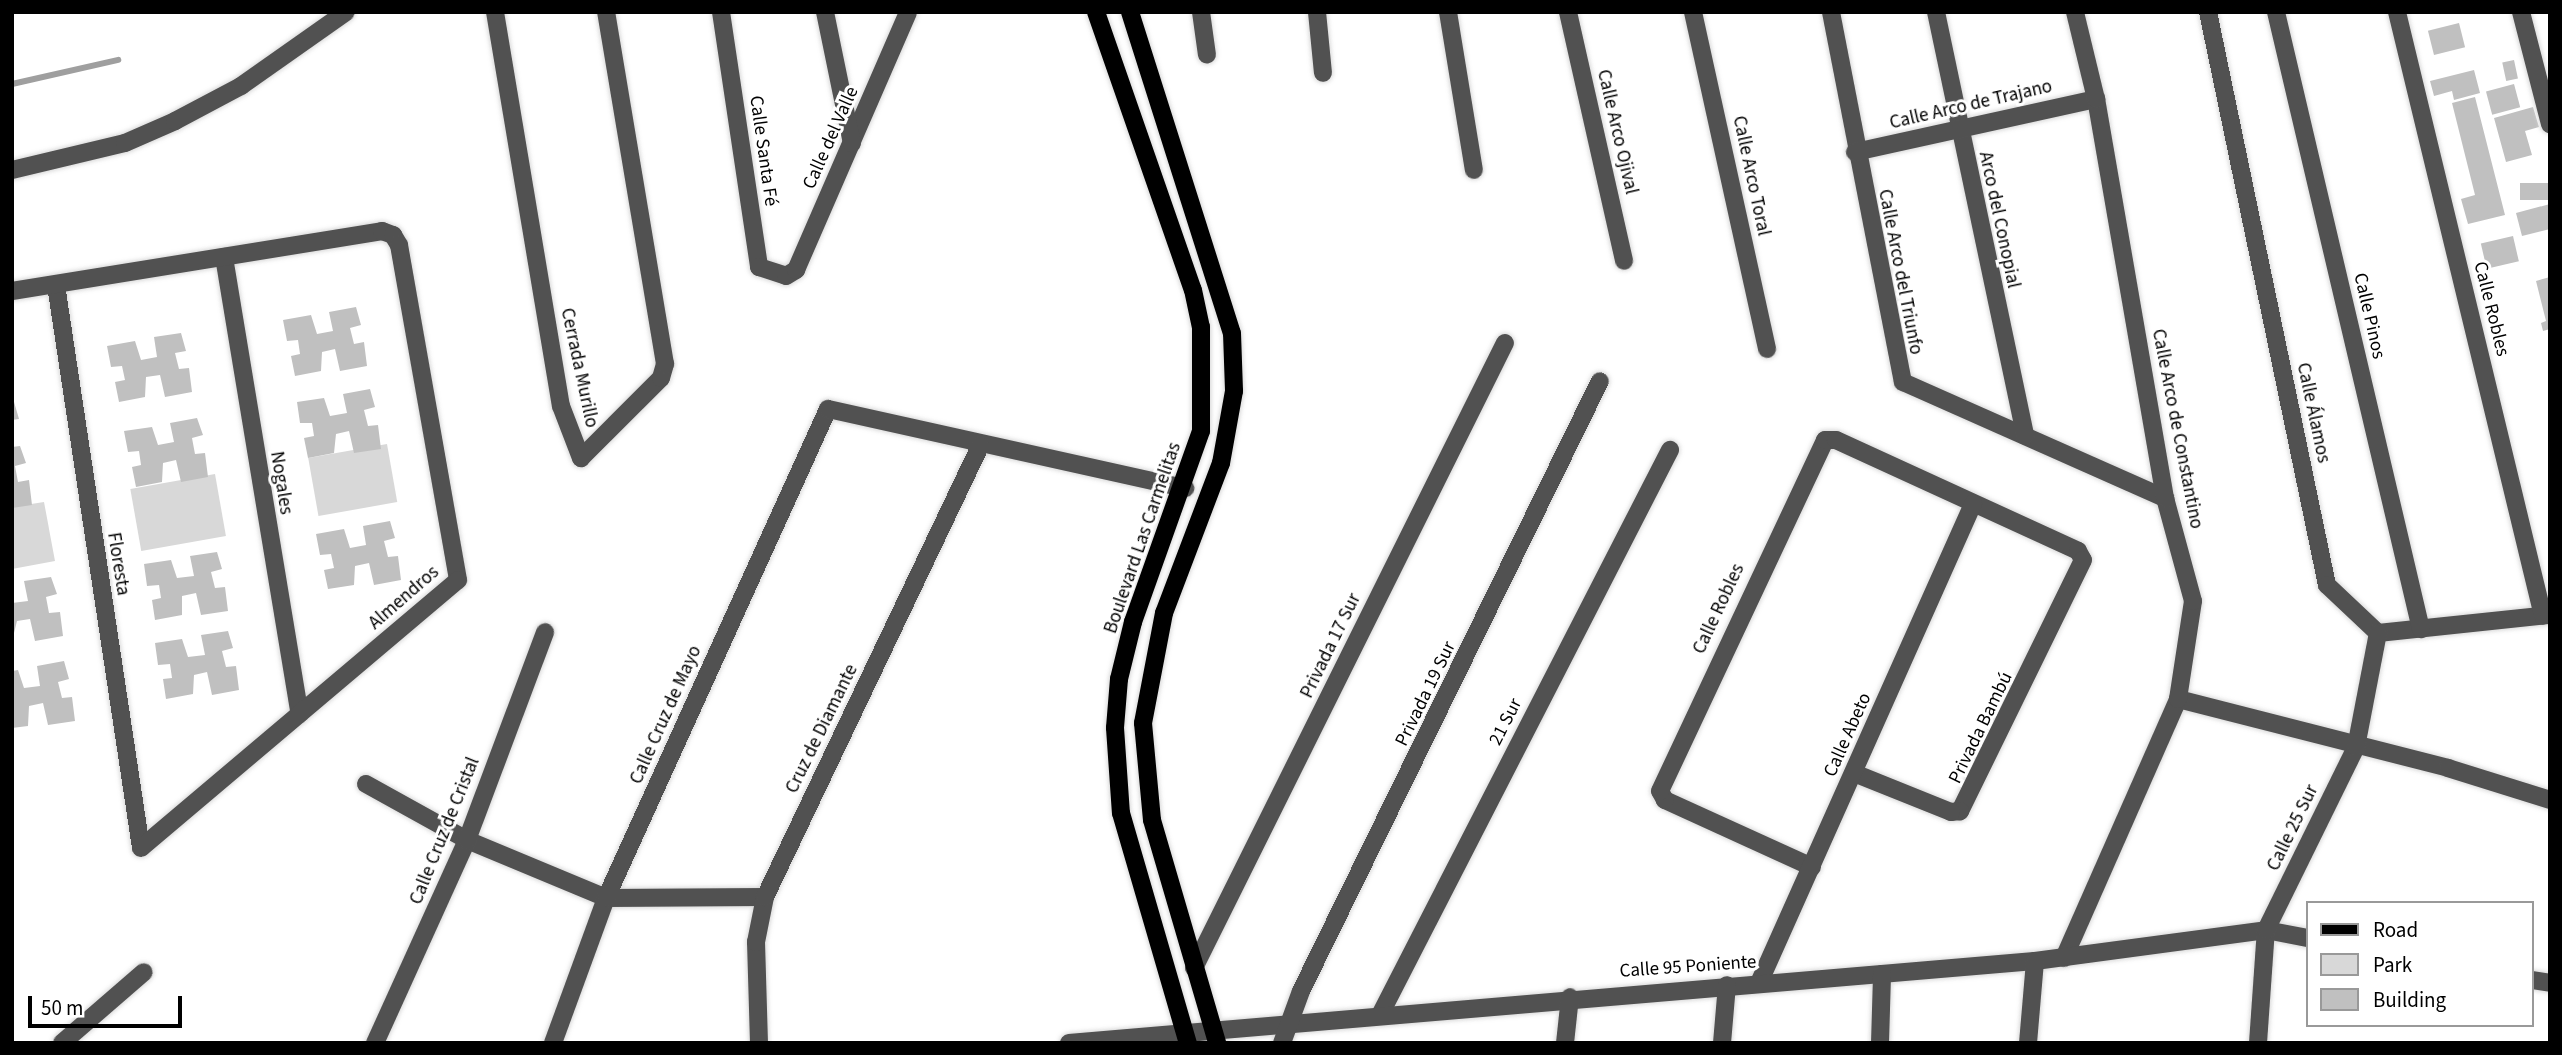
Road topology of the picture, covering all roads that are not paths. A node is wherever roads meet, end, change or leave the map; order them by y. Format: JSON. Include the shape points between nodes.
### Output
{"nodes":[{"id":1,"x":346,"y":12,"type":"edge"},
{"id":2,"x":495,"y":12,"type":"edge"},
{"id":3,"x":606,"y":12,"type":"edge"},
{"id":4,"x":721,"y":12,"type":"edge"},
{"id":5,"x":825,"y":12,"type":"edge"},
{"id":6,"x":908,"y":12,"type":"edge"},
{"id":7,"x":1096,"y":12,"type":"edge"},
{"id":8,"x":1130,"y":12,"type":"edge"},
{"id":9,"x":1201,"y":12,"type":"edge"},
{"id":10,"x":1317,"y":12,"type":"edge"},
{"id":11,"x":1448,"y":12,"type":"edge"},
{"id":12,"x":1568,"y":12,"type":"edge"},
{"id":13,"x":1693,"y":12,"type":"edge"},
{"id":14,"x":1831,"y":12,"type":"edge"},
{"id":15,"x":1936,"y":12,"type":"edge"},
{"id":16,"x":2075,"y":12,"type":"edge"},
{"id":17,"x":2208,"y":12,"type":"edge"},
{"id":18,"x":2276,"y":12,"type":"edge"},
{"id":19,"x":2397,"y":12,"type":"edge"},
{"id":20,"x":2521,"y":12,"type":"edge"},
{"id":21,"x":1207,"y":55,"type":"dead end"},
{"id":22,"x":1323,"y":73,"type":"dead end"},
{"id":23,"x":2096,"y":99,"type":"junction"},
{"id":24,"x":2550,"y":124,"type":"edge"},
{"id":25,"x":1957,"y":129,"type":"junction"},
{"id":26,"x":852,"y":143,"type":"junction"},
{"id":27,"x":1855,"y":152,"type":"junction"},
{"id":28,"x":12,"y":170,"type":"edge"},
{"id":29,"x":1474,"y":170,"type":"dead end"},
{"id":30,"x":224,"y":257,"type":"junction"},
{"id":31,"x":1624,"y":261,"type":"dead end"},
{"id":32,"x":786,"y":276,"type":"joint"},
{"id":33,"x":56,"y":285,"type":"junction"},
{"id":34,"x":12,"y":291,"type":"edge"},
{"id":35,"x":1505,"y":343,"type":"dead end"},
{"id":36,"x":1768,"y":349,"type":"dead end"},
{"id":37,"x":1600,"y":382,"type":"dead end"},
{"id":38,"x":1202,"y":431,"type":"junction"},
{"id":39,"x":1227,"y":433,"type":"junction"},
{"id":40,"x":2025,"y":436,"type":"junction"},
{"id":41,"x":980,"y":446,"type":"junction"},
{"id":42,"x":1670,"y":450,"type":"dead end"},
{"id":43,"x":1185,"y":488,"type":"junction"},
{"id":44,"x":2165,"y":498,"type":"junction"},
{"id":45,"x":1973,"y":504,"type":"junction"},
{"id":46,"x":2547,"y":616,"type":"edge"},
{"id":47,"x":2421,"y":629,"type":"junction"},
{"id":48,"x":545,"y":632,"type":"dead end"},
{"id":49,"x":2378,"y":633,"type":"junction"},
{"id":50,"x":2178,"y":699,"type":"junction"},
{"id":51,"x":300,"y":714,"type":"junction"},
{"id":52,"x":2356,"y":747,"type":"junction"},
{"id":53,"x":1854,"y":773,"type":"junction"},
{"id":54,"x":366,"y":784,"type":"dead end"},
{"id":55,"x":2550,"y":800,"type":"edge"},
{"id":56,"x":467,"y":840,"type":"junction"},
{"id":57,"x":141,"y":848,"type":"joint"},
{"id":58,"x":1812,"y":867,"type":"junction"},
{"id":59,"x":765,"y":897,"type":"junction"},
{"id":60,"x":606,"y":898,"type":"junction"},
{"id":61,"x":2266,"y":930,"type":"junction"},
{"id":62,"x":2306,"y":938,"type":"edge"},
{"id":63,"x":2064,"y":958,"type":"junction"},
{"id":64,"x":2035,"y":961,"type":"junction"},
{"id":65,"x":1194,"y":968,"type":"junction"},
{"id":66,"x":144,"y":972,"type":"dead end"},
{"id":67,"x":1882,"y":974,"type":"junction"},
{"id":68,"x":1759,"y":983,"type":"junction"},
{"id":69,"x":1727,"y":985,"type":"junction"},
{"id":70,"x":1570,"y":997,"type":"junction"},
{"id":71,"x":1381,"y":1013,"type":"junction"},
{"id":72,"x":1287,"y":1023,"type":"junction"},
{"id":73,"x":1216,"y":1037,"type":"edge"},
{"id":74,"x":1187,"y":1038,"type":"edge"},
{"id":75,"x":2262,"y":1042,"type":"edge"},
{"id":76,"x":62,"y":1043,"type":"edge"},
{"id":77,"x":375,"y":1043,"type":"edge"},
{"id":78,"x":553,"y":1043,"type":"edge"},
{"id":79,"x":759,"y":1043,"type":"edge"},
{"id":80,"x":1069,"y":1043,"type":"edge"},
{"id":81,"x":1282,"y":1043,"type":"edge"},
{"id":82,"x":1565,"y":1043,"type":"edge"},
{"id":83,"x":1722,"y":1043,"type":"edge"},
{"id":84,"x":1880,"y":1043,"type":"edge"},
{"id":85,"x":2028,"y":1043,"type":"edge"}],
"edges":[{"from":1,"to":28,"type":"street","via":[[241,86],[175,121],[125,143]]},
{"from":2,"to":3,"type":"street","name":"Cerrada Murillo","via":[[561,406],[582,458],[661,378],[665,364]]},
{"from":4,"to":32,"type":"street","name":"Calle Santa Fé","via":[[759,267]]},
{"from":5,"to":26,"type":"street"},
{"from":6,"to":26,"type":"street","name":"Calle del Valle"},
{"from":7,"to":38,"type":"main road","name":"Boulevard Las Carmelitas","via":[[1193,290],[1205,374]]},
{"from":8,"to":39,"type":"main road","via":[[1173,159],[1227,307],[1234,391]]},
{"from":9,"to":21,"type":"street"},
{"from":10,"to":22,"type":"street"},
{"from":11,"to":29,"type":"street"},
{"from":12,"to":31,"type":"street","name":"Calle Arco Ojival"},
{"from":13,"to":36,"type":"street","name":"Calle Arco Toral"},
{"from":14,"to":27,"type":"street","name":"Calle Arco del Triunfo"},
{"from":15,"to":25,"type":"street","name":"Arco del Conopial"},
{"from":16,"to":23,"type":"street","name":"Calle Arco de Constantino"},
{"from":17,"to":49,"type":"street","name":"Calle Álamos","via":[[2328,584]]},
{"from":18,"to":47,"type":"street","name":"Calle Pinos"},
{"from":19,"to":46,"type":"street","name":"Calle Robles"},
{"from":20,"to":24,"type":"street"},
{"from":23,"to":25,"type":"street","name":"Calle Arco de Trajano"},
{"from":23,"to":44,"type":"street","name":"Calle Arco de Constantino"},
{"from":25,"to":27,"type":"street","name":"Calle Arco de Trajano"},
{"from":25,"to":40,"type":"street","name":"Arco del Conopial"},
{"from":26,"to":32,"type":"street","name":"Calle del Valle","via":[[796,270]]},
{"from":27,"to":40,"type":"street","name":"Calle Arco del Triunfo","via":[[1903,382]]},
{"from":30,"to":33,"type":"street"},
{"from":30,"to":51,"type":"street","name":"Nogales"},
{"from":30,"to":51,"type":"street","name":"Almendros","via":[[382,231],[393,235],[460,572],[452,586]]},
{"from":33,"to":34,"type":"street"},
{"from":33,"to":57,"type":"street","name":"Floresta"},
{"from":35,"to":65,"type":"street","name":"Privada 17 Sur"},
{"from":37,"to":72,"type":"street","name":"Privada 19 Sur"},
{"from":38,"to":39,"type":"main road"},
{"from":38,"to":43,"type":"main road","name":"Boulevard Las Carmelitas"},
{"from":39,"to":65,"type":"main road","via":[[1221,463],[1164,613],[1143,723],[1152,820]]},
{"from":40,"to":44,"type":"street","name":"Calle Arco del Triunfo"},
{"from":41,"to":43,"type":"street"},
{"from":41,"to":59,"type":"street","name":"Cruz de Diamante"},
{"from":41,"to":60,"type":"street","name":"Calle Cruz de Mayo","via":[[828,408]]},
{"from":42,"to":71,"type":"street","name":"21 Sur"},
{"from":43,"to":74,"type":"main road","name":"Boulevard Las Carmelitas","via":[[1133,622],[1119,679],[1115,741],[1121,813]]},
{"from":44,"to":50,"type":"street","name":"Calle Arco de Constantino","via":[[2193,601]]},
{"from":45,"to":53,"type":"street","name":"Calle Abeto"},
{"from":45,"to":53,"type":"street","name":"Privada Bambú","via":[[2078,551],[2082,559],[1961,811],[1951,812]]},
{"from":45,"to":58,"type":"street","name":"Calle Robles","via":[[1836,440],[1819,445],[1662,780],[1665,800]]},
{"from":46,"to":47,"type":"street"},
{"from":47,"to":49,"type":"street"},
{"from":48,"to":56,"type":"street","name":"Calle Cruz de Cristal"},
{"from":49,"to":52,"type":"street","name":"Calle 25 Sur"},
{"from":50,"to":52,"type":"street"},
{"from":50,"to":63,"type":"street","name":"Calle Arco de Constantino"},
{"from":51,"to":57,"type":"street","name":"Almendros"},
{"from":52,"to":55,"type":"street"},
{"from":52,"to":61,"type":"street","name":"Calle 25 Sur"},
{"from":53,"to":58,"type":"street","name":"Calle Abeto"},
{"from":54,"to":56,"type":"street"},
{"from":56,"to":60,"type":"street"},
{"from":56,"to":77,"type":"street","name":"Calle Cruz de Cristal"},
{"from":58,"to":68,"type":"street","name":"Calle Abeto"},
{"from":59,"to":60,"type":"street"},
{"from":59,"to":79,"type":"street","name":"Cruz de Diamante","via":[[756,943]]},
{"from":60,"to":78,"type":"street","name":"Calle Cruz de Mayo"},
{"from":61,"to":62,"type":"street","name":"Calle 95 Poniente"},
{"from":61,"to":63,"type":"street","name":"Calle 95 Poniente"},
{"from":61,"to":75,"type":"street","name":"Calle 25 Sur"},
{"from":63,"to":64,"type":"street","name":"Calle 95 Poniente"},
{"from":64,"to":67,"type":"street","name":"Calle 95 Poniente"},
{"from":64,"to":85,"type":"street"},
{"from":65,"to":73,"type":"main road"},
{"from":66,"to":76,"type":"street"},
{"from":67,"to":68,"type":"street","name":"Calle 95 Poniente"},
{"from":67,"to":84,"type":"street"},
{"from":68,"to":69,"type":"street","name":"Calle 95 Poniente"},
{"from":69,"to":70,"type":"street","name":"Calle 95 Poniente"},
{"from":69,"to":83,"type":"street"},
{"from":70,"to":71,"type":"street","name":"Calle 95 Poniente"},
{"from":70,"to":82,"type":"street"},
{"from":71,"to":72,"type":"street","name":"Calle 95 Poniente"},
{"from":72,"to":73,"type":"street","name":"Calle 95 Poniente"},
{"from":72,"to":81,"type":"street","name":"Privada 19 Sur"},
{"from":73,"to":74,"type":"street","name":"Calle 95 Poniente"},
{"from":74,"to":80,"type":"street","name":"Calle 95 Poniente"}]}
